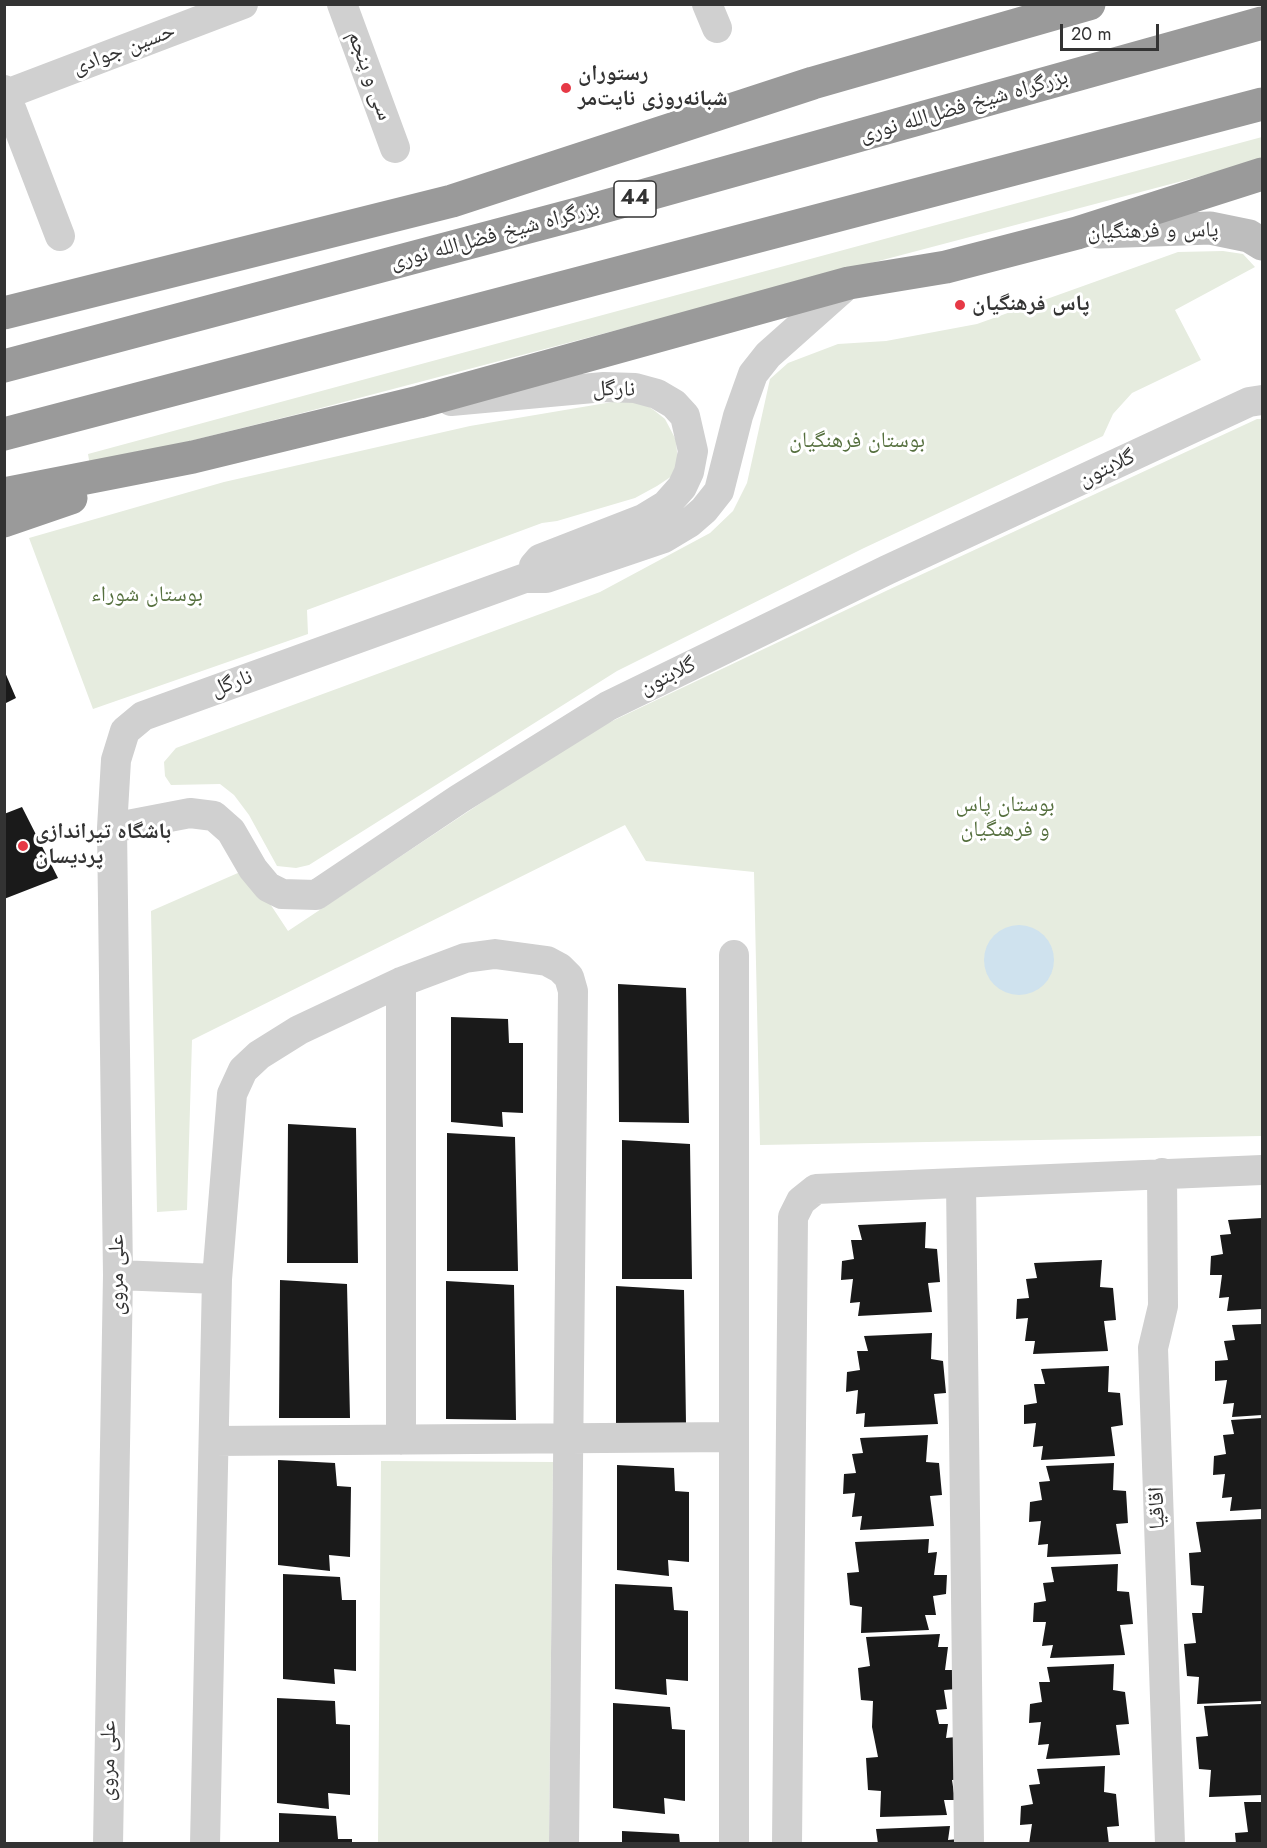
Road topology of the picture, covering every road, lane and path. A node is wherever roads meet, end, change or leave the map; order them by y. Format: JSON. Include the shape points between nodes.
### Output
{"nodes":[{"id":1,"x":243,"y":4,"type":"edge"},
{"id":2,"x":342,"y":4,"type":"edge"},
{"id":3,"x":1089,"y":4,"type":"edge"},
{"id":4,"x":1263,"y":23,"type":"edge"},
{"id":5,"x":5,"y":93,"type":"edge"},
{"id":6,"x":1263,"y":104,"type":"edge"},
{"id":7,"x":395,"y":148,"type":"dead end"},
{"id":8,"x":1263,"y":174,"type":"edge"},
{"id":9,"x":1077,"y":233,"type":"junction"},
{"id":10,"x":60,"y":236,"type":"dead end"},
{"id":11,"x":1263,"y":244,"type":"edge"},
{"id":12,"x":849,"y":283,"type":"junction"},
{"id":13,"x":4,"y":313,"type":"edge"},
{"id":14,"x":4,"y":366,"type":"edge"},
{"id":15,"x":1263,"y":400,"type":"edge"},
{"id":16,"x":419,"y":402,"type":"junction"},
{"id":17,"x":4,"y":434,"type":"edge"},
{"id":18,"x":193,"y":457,"type":"junction"},
{"id":19,"x":4,"y":494,"type":"edge"},
{"id":20,"x":4,"y":521,"type":"edge"},
{"id":21,"x":525,"y":578,"type":"junction"},
{"id":22,"x":143,"y":716,"type":"joint"},
{"id":23,"x":112,"y":828,"type":"junction"},
{"id":24,"x":734,"y":955,"type":"dead end"},
{"id":25,"x":402,"y":982,"type":"junction"},
{"id":26,"x":1263,"y":1170,"type":"edge"},
{"id":27,"x":1161,"y":1173,"type":"junction"},
{"id":28,"x":961,"y":1183,"type":"junction"},
{"id":29,"x":118,"y":1275,"type":"junction"},
{"id":30,"x":217,"y":1279,"type":"junction"},
{"id":31,"x":733,"y":1437,"type":"junction"},
{"id":32,"x":568,"y":1438,"type":"junction"},
{"id":33,"x":214,"y":1440,"type":"junction"},
{"id":34,"x":401,"y":1440,"type":"junction"},
{"id":35,"x":108,"y":1844,"type":"edge"},
{"id":36,"x":205,"y":1844,"type":"edge"},
{"id":37,"x":564,"y":1844,"type":"edge"},
{"id":38,"x":734,"y":1844,"type":"edge"},
{"id":39,"x":787,"y":1844,"type":"edge"},
{"id":40,"x":969,"y":1844,"type":"edge"},
{"id":41,"x":1170,"y":1844,"type":"edge"}],
"edges":[{"from":1,"to":5,"type":"street","name":"حسین جوادی"},
{"from":2,"to":7,"type":"street","name":"سی و پنجم"},
{"from":3,"to":13,"type":"highway","via":[[813,83],[452,201]]},
{"from":4,"to":14,"type":"highway","name":"بزرگراه شیخ فضل‌الله نوری","number":"44","via":[[581,213]]},
{"from":5,"to":10,"type":"street"},
{"from":6,"to":17,"type":"highway"},
{"from":8,"to":9,"type":"highway"},
{"from":9,"to":11,"type":"street","name":"پاس و فرهنگیان","via":[[1210,228],[1249,236]]},
{"from":9,"to":12,"type":"highway","via":[[946,267]]},
{"from":12,"to":16,"type":"highway"},
{"from":12,"to":21,"type":"street","name":"نارگل","via":[[768,355],[753,374],[719,491],[704,510],[664,538],[546,578]]},
{"from":15,"to":23,"type":"street","name":"گلابتون","via":[[1249,402],[886,570],[608,706],[316,895],[282,894],[268,887],[231,831],[214,816],[190,813]]},
{"from":16,"to":18,"type":"highway"},
{"from":16,"to":21,"type":"street","name":"نارگل","via":[[604,387],[635,388],[657,394],[685,416],[693,451],[689,471],[682,487],[666,505],[643,519],[540,559]]},
{"from":18,"to":19,"type":"highway"},
{"from":18,"to":20,"type":"highway"},
{"from":21,"to":22,"type":"street","name":"نارگل"},
{"from":22,"to":23,"type":"street","name":"علی مروی","via":[[125,731],[116,760]]},
{"from":23,"to":29,"type":"street","name":"علی مروی"},
{"from":24,"to":31,"type":"street"},
{"from":25,"to":30,"type":"street","via":[[299,1030],[243,1070],[229,1112]]},
{"from":25,"to":32,"type":"street","via":[[465,958],[495,954],[546,961],[569,977],[573,991]]},
{"from":25,"to":34,"type":"street"},
{"from":26,"to":27,"type":"street"},
{"from":27,"to":28,"type":"street"},
{"from":27,"to":41,"type":"street","name":"اقاقیا","via":[[1163,1306],[1153,1348]]},
{"from":28,"to":39,"type":"street","via":[[816,1189],[801,1201],[794,1217]]},
{"from":28,"to":40,"type":"street"},
{"from":29,"to":30,"type":"street"},
{"from":29,"to":35,"type":"street","name":"علی مروی"},
{"from":30,"to":33,"type":"street"},
{"from":31,"to":32,"type":"street"},
{"from":31,"to":38,"type":"street"},
{"from":32,"to":34,"type":"street"},
{"from":32,"to":37,"type":"street"},
{"from":33,"to":34,"type":"street"},
{"from":33,"to":36,"type":"street"}]}
